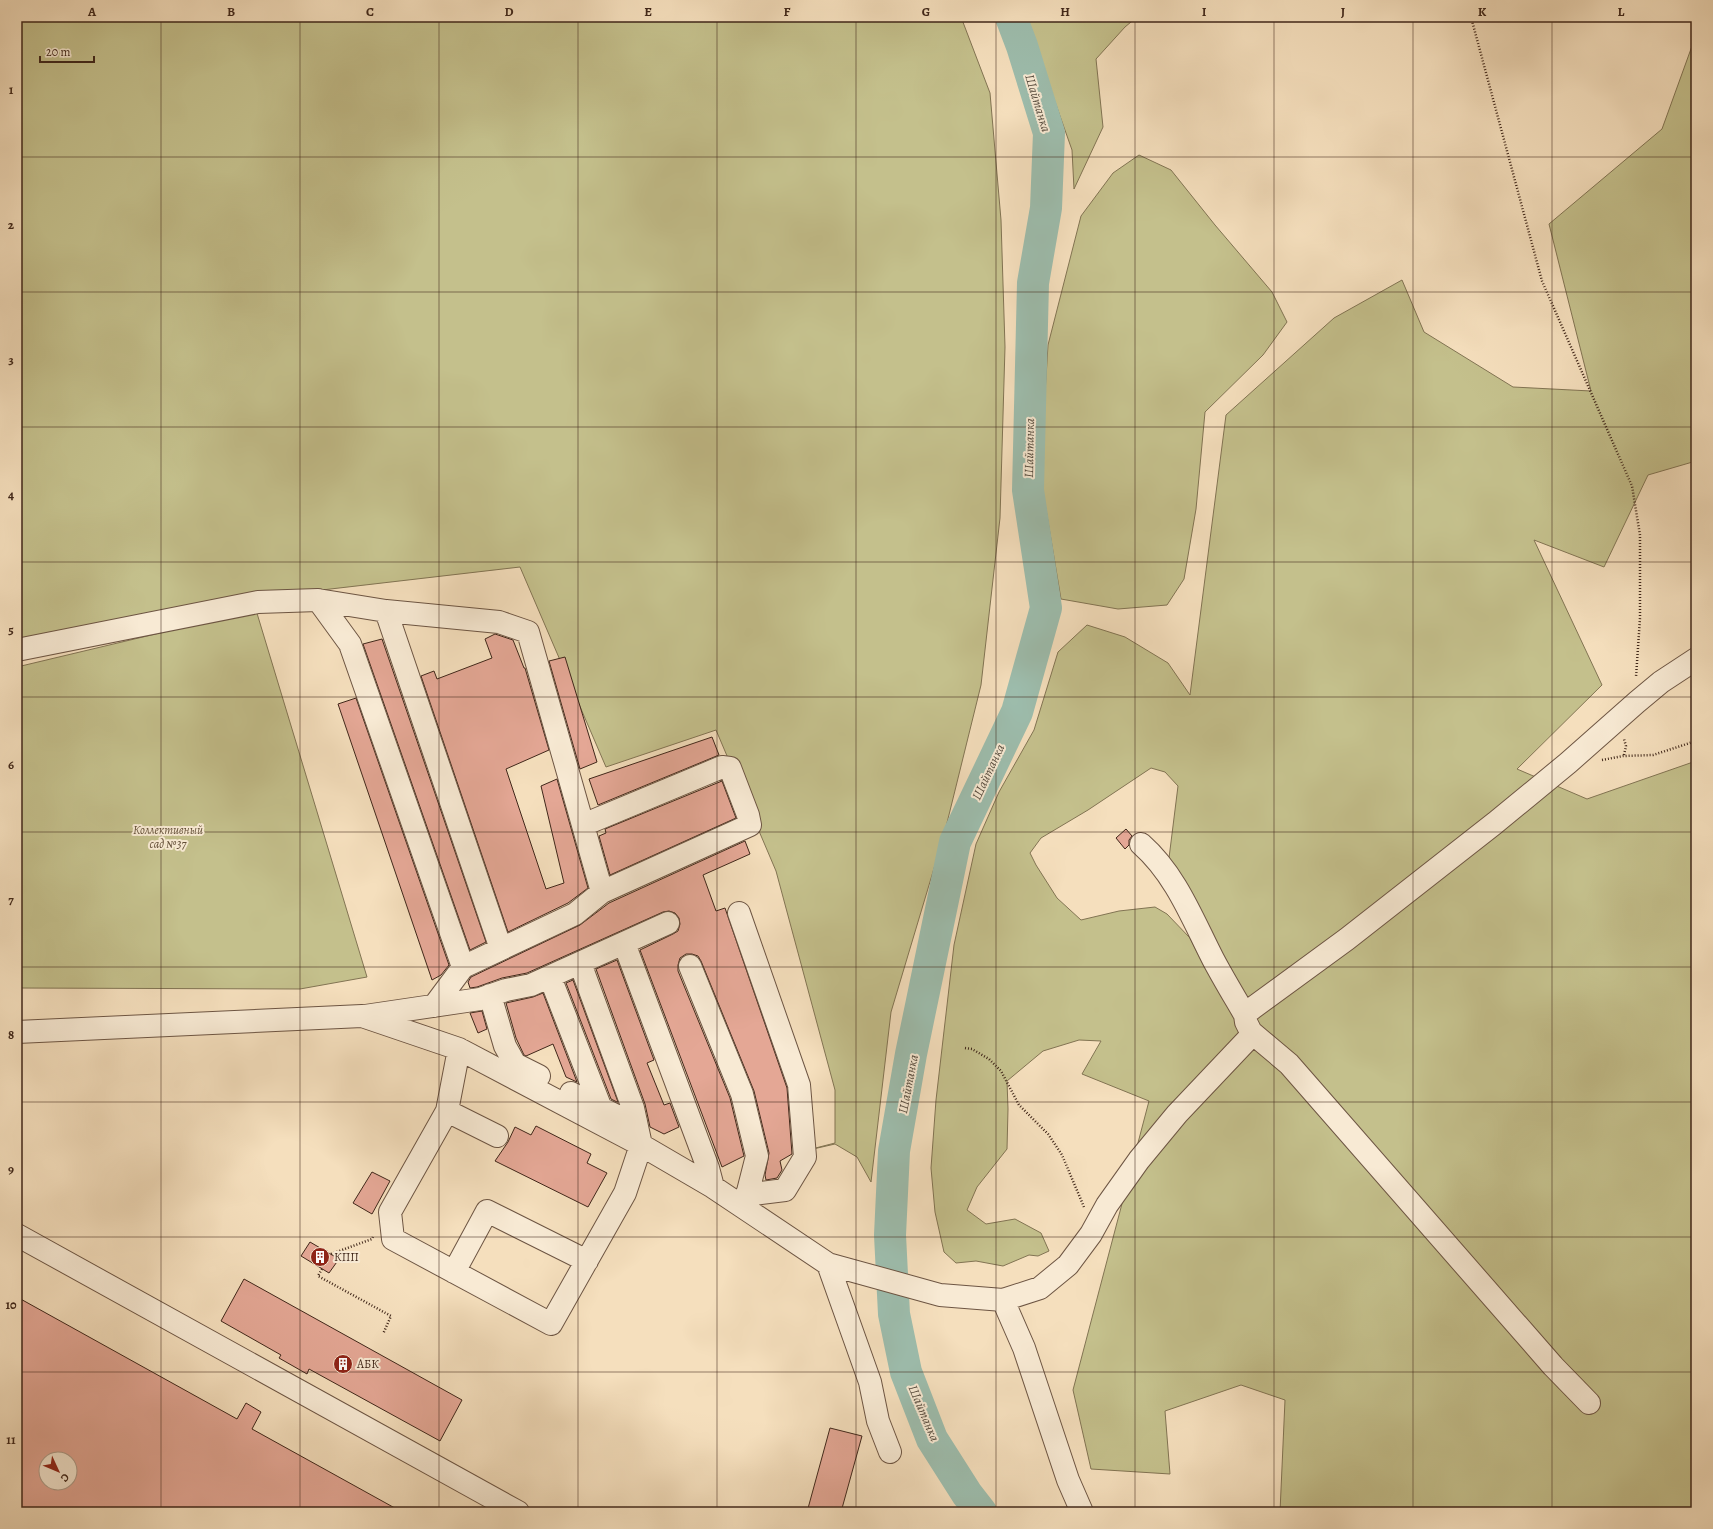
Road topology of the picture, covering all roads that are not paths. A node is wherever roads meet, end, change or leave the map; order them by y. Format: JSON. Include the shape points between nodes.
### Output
{"nodes":[{"id":1,"x":318,"y":600,"type":"junction"},
{"id":2,"x":386,"y":610,"type":"junction"},
{"id":3,"x":17,"y":650,"type":"edge"},
{"id":4,"x":1696,"y":658,"type":"edge"},
{"id":5,"x":583,"y":825,"type":"junction"},
{"id":6,"x":1141,"y":844,"type":"dead end"},
{"id":7,"x":602,"y":892,"type":"junction"},
{"id":8,"x":739,"y":913,"type":"dead end"},
{"id":9,"x":668,"y":923,"type":"dead end"},
{"id":10,"x":624,"y":943,"type":"junction"},
{"id":11,"x":501,"y":949,"type":"junction"},
{"id":12,"x":580,"y":963,"type":"junction"},
{"id":13,"x":690,"y":966,"type":"dead end"},
{"id":14,"x":463,"y":967,"type":"junction"},
{"id":15,"x":550,"y":977,"type":"junction"},
{"id":16,"x":490,"y":995,"type":"junction"},
{"id":17,"x":434,"y":1006,"type":"junction"},
{"id":18,"x":362,"y":1016,"type":"junction"},
{"id":19,"x":1248,"y":1023,"type":"junction"},
{"id":20,"x":17,"y":1032,"type":"edge"},
{"id":21,"x":459,"y":1049,"type":"junction"},
{"id":22,"x":600,"y":1106,"type":"junction"},
{"id":23,"x":447,"y":1111,"type":"junction"},
{"id":24,"x":636,"y":1121,"type":"junction"},
{"id":25,"x":497,"y":1136,"type":"dead end"},
{"id":26,"x":641,"y":1145,"type":"junction"},
{"id":27,"x":713,"y":1187,"type":"junction"},
{"id":28,"x":745,"y":1202,"type":"junction"},
{"id":29,"x":17,"y":1235,"type":"edge"},
{"id":30,"x":587,"y":1261,"type":"junction"},
{"id":31,"x":828,"y":1264,"type":"junction"},
{"id":32,"x":454,"y":1272,"type":"junction"},
{"id":33,"x":1003,"y":1300,"type":"junction"},
{"id":34,"x":1589,"y":1403,"type":"dead end"},
{"id":35,"x":890,"y":1452,"type":"dead end"},
{"id":36,"x":518,"y":1512,"type":"edge"},
{"id":37,"x":1082,"y":1512,"type":"edge"}],
"edges":[{"from":1,"to":2,"type":"street"},
{"from":1,"to":3,"type":"street","via":[[258,602]]},
{"from":1,"to":14,"type":"street","via":[[350,644]]},
{"from":2,"to":5,"type":"street","via":[[499,622],[528,632]]},
{"from":2,"to":11,"type":"street"},
{"from":4,"to":19,"type":"street","via":[[1661,682],[1496,823],[1353,934]]},
{"from":5,"to":7,"type":"street"},
{"from":5,"to":7,"type":"street","via":[[722,767],[730,768],[748,815],[750,825]]},
{"from":6,"to":19,"type":"street","via":[[1162,866],[1179,891]]},
{"from":7,"to":11,"type":"street","via":[[575,914]]},
{"from":8,"to":28,"type":"street","via":[[799,1085],[805,1157],[785,1190]]},
{"from":9,"to":10,"type":"street"},
{"from":10,"to":12,"type":"street"},
{"from":10,"to":27,"type":"street"},
{"from":11,"to":14,"type":"street"},
{"from":12,"to":15,"type":"street"},
{"from":12,"to":24,"type":"street"},
{"from":13,"to":28,"type":"street","via":[[742,1094],[757,1156]]},
{"from":14,"to":17,"type":"street"},
{"from":15,"to":16,"type":"street","via":[[531,985]]},
{"from":15,"to":22,"type":"street"},
{"from":16,"to":17,"type":"street"},
{"from":16,"to":22,"type":"street","via":[[505,1046],[515,1064]]},
{"from":17,"to":18,"type":"street"},
{"from":18,"to":20,"type":"street"},
{"from":18,"to":21,"type":"street"},
{"from":19,"to":33,"type":"street","via":[[1249,1038],[1177,1114],[1139,1160],[1068,1265],[1040,1288]]},
{"from":19,"to":34,"type":"street","via":[[1289,1064],[1553,1366]]},
{"from":21,"to":23,"type":"street"},
{"from":21,"to":26,"type":"street"},
{"from":22,"to":24,"type":"street","via":[[615,1115]]},
{"from":23,"to":25,"type":"street"},
{"from":23,"to":32,"type":"street","via":[[390,1212],[392,1239]]},
{"from":24,"to":26,"type":"street"},
{"from":26,"to":27,"type":"street"},
{"from":26,"to":30,"type":"street","via":[[625,1193]]},
{"from":27,"to":28,"type":"street"},
{"from":28,"to":31,"type":"street"},
{"from":29,"to":36,"type":"street"},
{"from":30,"to":32,"type":"street","via":[[487,1211]]},
{"from":30,"to":32,"type":"street","via":[[551,1324]]},
{"from":31,"to":33,"type":"street","via":[[940,1295]]},
{"from":31,"to":35,"type":"street","via":[[870,1382],[878,1422]]},
{"from":33,"to":37,"type":"street","via":[[1024,1348],[1068,1480]]}]}
